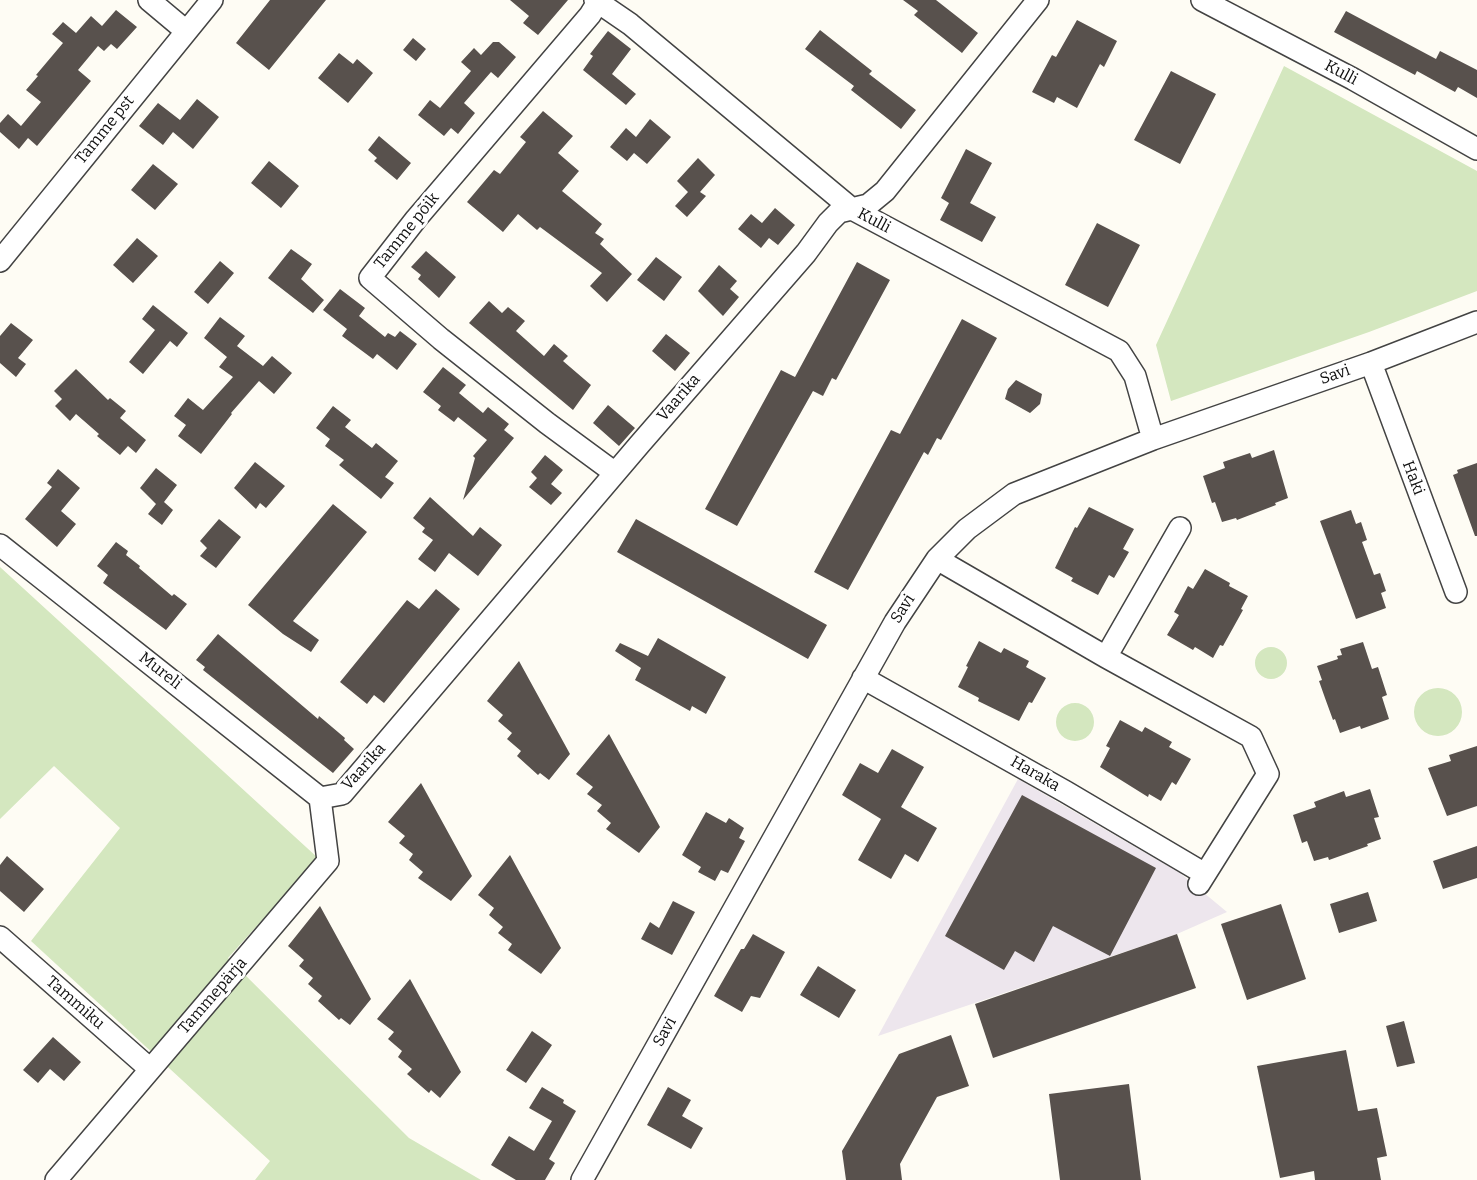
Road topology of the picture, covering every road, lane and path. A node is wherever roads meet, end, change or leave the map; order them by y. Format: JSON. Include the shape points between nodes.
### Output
{"nodes":[{"id":1,"x":149,"y":0,"type":"edge"},
{"id":2,"x":212,"y":0,"type":"edge"},
{"id":3,"x":1038,"y":0,"type":"edge"},
{"id":4,"x":1202,"y":0,"type":"edge"},
{"id":5,"x":597,"y":1,"type":"edge"},
{"id":6,"x":186,"y":31,"type":"junction"},
{"id":7,"x":1477,"y":149,"type":"edge"},
{"id":8,"x":852,"y":209,"type":"junction"},
{"id":9,"x":0,"y":261,"type":"edge"},
{"id":10,"x":1477,"y":322,"type":"edge"},
{"id":11,"x":1371,"y":363,"type":"junction"},
{"id":12,"x":1153,"y":439,"type":"junction"},
{"id":13,"x":615,"y":474,"type":"junction"},
{"id":14,"x":1180,"y":528,"type":"dead end"},
{"id":15,"x":0,"y":545,"type":"edge"},
{"id":16,"x":937,"y":559,"type":"junction"},
{"id":17,"x":1456,"y":592,"type":"dead end"},
{"id":18,"x":1107,"y":657,"type":"junction"},
{"id":19,"x":863,"y":678,"type":"junction"},
{"id":20,"x":320,"y":798,"type":"junction"},
{"id":21,"x":0,"y":937,"type":"edge"},
{"id":22,"x":150,"y":1069,"type":"junction"},
{"id":23,"x":56,"y":1180,"type":"edge"},
{"id":24,"x":582,"y":1180,"type":"edge"}],
"edges":[{"from":1,"to":6,"type":"street"},
{"from":2,"to":6,"type":"street","name":"Tamme pst"},
{"from":3,"to":8,"type":"street","name":"Vaarika","via":[[885,191],[868,205]]},
{"from":4,"to":7,"type":"street","name":"Kulli"},
{"from":5,"to":8,"type":"street","name":"Kulli","via":[[630,24]]},
{"from":5,"to":13,"type":"street","name":"Tamme põik","via":[[590,15],[370,278],[450,346]]},
{"from":6,"to":9,"type":"street","name":"Tamme pst"},
{"from":8,"to":12,"type":"street","name":"Kulli","via":[[1119,351],[1135,376]]},
{"from":8,"to":13,"type":"street","name":"Vaarika","via":[[839,212],[828,223]]},
{"from":10,"to":11,"type":"street","name":"Savi"},
{"from":11,"to":12,"type":"street","name":"Savi"},
{"from":11,"to":17,"type":"street","name":"Haki"},
{"from":12,"to":16,"type":"street","name":"Savi","via":[[1014,494],[967,529]]},
{"from":13,"to":20,"type":"street","name":"Vaarika","via":[[342,794]]},
{"from":14,"to":18,"type":"street"},
{"from":15,"to":20,"type":"street","name":"Mureli"},
{"from":16,"to":18,"type":"street"},
{"from":16,"to":19,"type":"street","name":"Savi","via":[[910,596]]},
{"from":18,"to":19,"type":"street","name":"Haraka","via":[[1251,737],[1268,774],[1202,879],[1046,780]]},
{"from":19,"to":24,"type":"street","name":"Savi"},
{"from":20,"to":22,"type":"street","name":"Tammepärja","via":[[328,861]]},
{"from":21,"to":22,"type":"street","name":"Tammiku"},
{"from":22,"to":23,"type":"street","name":"Tammepärja"}]}
